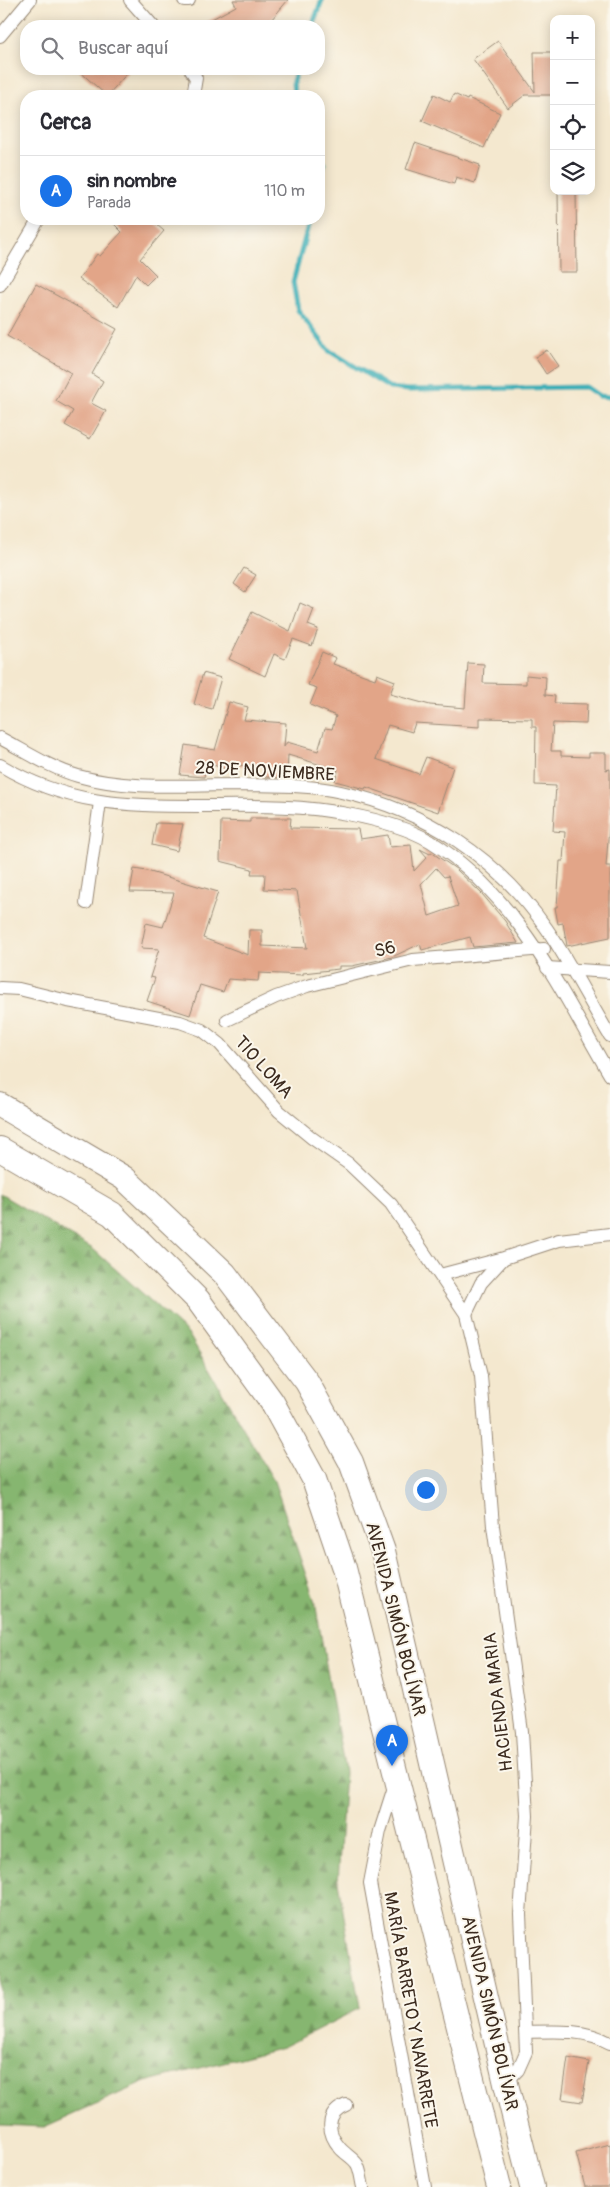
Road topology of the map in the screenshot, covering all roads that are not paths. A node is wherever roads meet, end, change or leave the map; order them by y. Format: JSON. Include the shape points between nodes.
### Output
{"nodes":[{"id":1,"x":30,"y":0,"type":"edge"},
{"id":2,"x":130,"y":0,"type":"edge"},
{"id":3,"x":184,"y":0,"type":"edge"},
{"id":4,"x":189,"y":0,"type":"edge"},
{"id":5,"x":148,"y":20,"type":"edge"},
{"id":6,"x":0,"y":36,"type":"edge"},
{"id":7,"x":194,"y":75,"type":"edge"},
{"id":8,"x":193,"y":90,"type":"edge"},
{"id":9,"x":35,"y":225,"type":"edge"},
{"id":10,"x":0,"y":285,"type":"edge"},
{"id":11,"x":0,"y":738,"type":"edge"},
{"id":12,"x":0,"y":765,"type":"edge"},
{"id":13,"x":100,"y":802,"type":"junction"},
{"id":14,"x":86,"y":903,"type":"dead end"},
{"id":15,"x":559,"y":948,"type":"junction"},
{"id":16,"x":537,"y":950,"type":"junction"},
{"id":17,"x":547,"y":968,"type":"junction"},
{"id":18,"x":571,"y":969,"type":"junction"},
{"id":19,"x":610,"y":972,"type":"edge"},
{"id":20,"x":0,"y":988,"type":"edge"},
{"id":21,"x":227,"y":1020,"type":"dead end"},
{"id":22,"x":610,"y":1036,"type":"edge"},
{"id":23,"x":610,"y":1075,"type":"edge"},
{"id":24,"x":0,"y":1105,"type":"edge"},
{"id":25,"x":0,"y":1150,"type":"edge"},
{"id":26,"x":610,"y":1234,"type":"edge"},
{"id":27,"x":504,"y":1258,"type":"junction"},
{"id":28,"x":440,"y":1276,"type":"junction"},
{"id":29,"x":466,"y":1314,"type":"junction"},
{"id":30,"x":396,"y":1782,"type":"junction"},
{"id":31,"x":527,"y":2032,"type":"junction"},
{"id":32,"x":610,"y":2043,"type":"edge"},
{"id":33,"x":505,"y":2082,"type":"junction"},
{"id":34,"x":346,"y":2105,"type":"dead end"},
{"id":35,"x":363,"y":2187,"type":"edge"},
{"id":36,"x":425,"y":2187,"type":"edge"},
{"id":37,"x":499,"y":2187,"type":"edge"},
{"id":38,"x":532,"y":2187,"type":"edge"}],
"edges":[{"from":1,"to":6,"type":"street"},
{"from":2,"to":5,"type":"street"},
{"from":3,"to":4,"type":"street"},
{"from":7,"to":8,"type":"street"},
{"from":9,"to":10,"type":"street"},
{"from":11,"to":15,"type":"street","name":"28 DE NOVIEMBRE","via":[[77,776],[108,782],[309,788],[340,792],[405,812],[437,827],[492,868],[524,900]]},
{"from":12,"to":13,"type":"street","via":[[37,784]]},
{"from":13,"to":14,"type":"street"},
{"from":13,"to":16,"type":"street","via":[[143,806],[317,809],[404,829],[429,841],[483,884],[523,928]]},
{"from":15,"to":16,"type":"street","name":"S6"},
{"from":15,"to":18,"type":"street","name":"28 DE NOVIEMBRE"},
{"from":16,"to":17,"type":"street"},
{"from":16,"to":21,"type":"street","name":"S6","via":[[412,960],[307,986],[267,1000]]},
{"from":17,"to":18,"type":"street"},
{"from":17,"to":23,"type":"street"},
{"from":18,"to":19,"type":"street"},
{"from":18,"to":22,"type":"street","name":"28 DE NOVIEMBRE"},
{"from":20,"to":28,"type":"street","name":"TIO LOMA","via":[[18,988],[171,1020],[202,1030],[220,1044],[279,1111],[349,1164],[391,1204]]},
{"from":24,"to":33,"type":"highway","name":"AVENIDA SIMÓN BOLÍVAR","via":[[124,1178],[225,1274],[307,1382],[351,1462],[383,1551]]},
{"from":25,"to":30,"type":"highway","name":"AVENIDA SIMÓN BOLÍVAR","via":[[112,1214],[198,1300],[272,1402],[314,1479],[344,1568]]},
{"from":26,"to":27,"type":"street","via":[[559,1240]]},
{"from":27,"to":28,"type":"street"},
{"from":27,"to":29,"type":"street","via":[[481,1283]]},
{"from":28,"to":29,"type":"street","name":"HACIENDA MARIA"},
{"from":29,"to":31,"type":"street","name":"HACIENDA MARIA","via":[[481,1376],[492,1526],[522,1732],[527,1816],[520,1914]]},
{"from":30,"to":36,"type":"street","name":"MARÍA BARRETO Y NAVARRETE","via":[[380,1831],[370,1883]]},
{"from":30,"to":37,"type":"highway","name":"AVENIDA SIMÓN BOLÍVAR"},
{"from":31,"to":32,"type":"street","via":[[575,2033],[599,2037]]},
{"from":31,"to":33,"type":"street","name":"HACIENDA MARIA","via":[[526,2052],[518,2070]]},
{"from":33,"to":38,"type":"highway","name":"AVENIDA SIMÓN BOLÍVAR"},
{"from":34,"to":35,"type":"street","via":[[338,2108],[330,2119],[329,2129],[340,2148],[358,2167]]}]}
